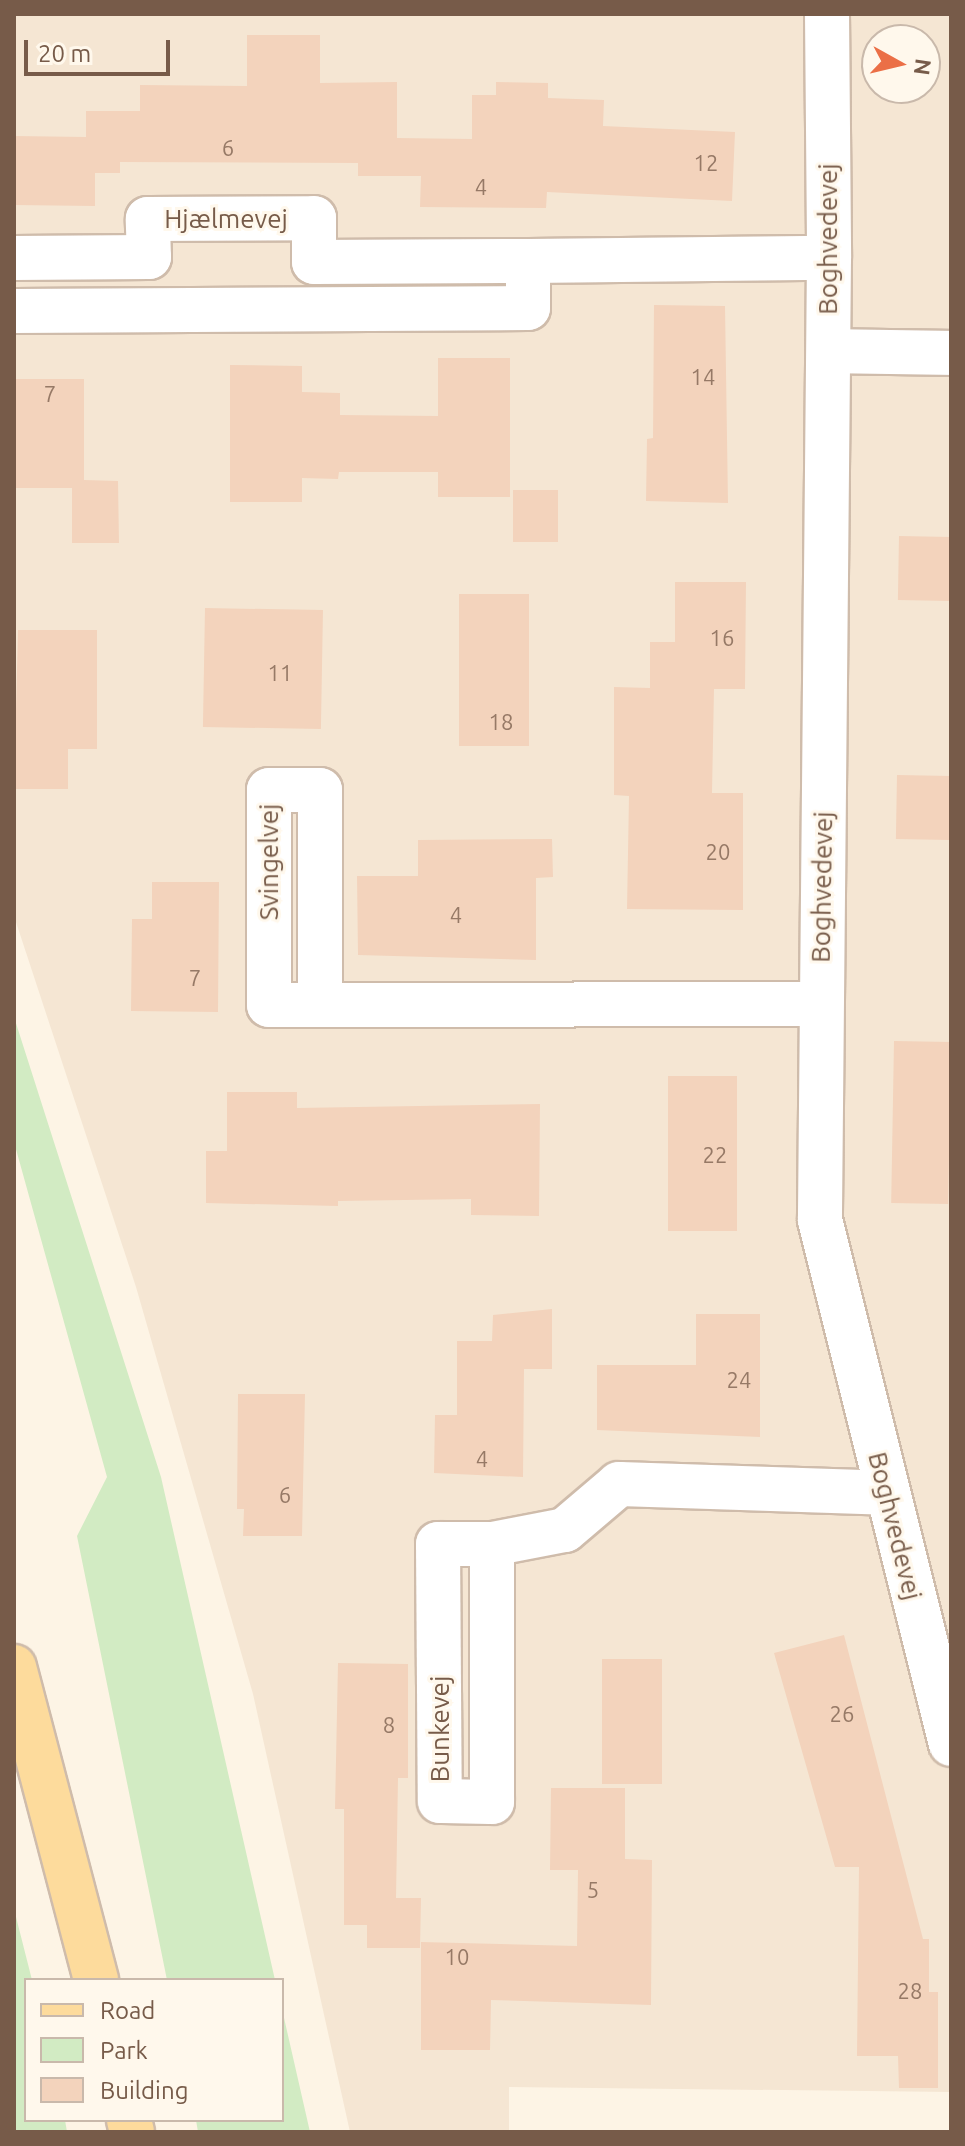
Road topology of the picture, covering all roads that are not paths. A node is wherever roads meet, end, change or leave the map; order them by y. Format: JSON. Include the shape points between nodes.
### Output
{"nodes":[{"id":1,"x":827,"y":14,"type":"edge"},
{"id":2,"x":14,"y":258,"type":"edge"},
{"id":3,"x":829,"y":258,"type":"junction"},
{"id":4,"x":528,"y":261,"type":"junction"},
{"id":5,"x":14,"y":311,"type":"edge"},
{"id":6,"x":829,"y":351,"type":"junction"},
{"id":7,"x":951,"y":353,"type":"edge"},
{"id":8,"x":821,"y":1004,"type":"junction"},
{"id":9,"x":320,"y":1005,"type":"dead end"},
{"id":10,"x":886,"y":1493,"type":"junction"},
{"id":11,"x":492,"y":1544,"type":"junction"},
{"id":12,"x":14,"y":1667,"type":"edge"},
{"id":13,"x":951,"y":1744,"type":"edge"},
{"id":14,"x":95,"y":1978,"type":"edge"}],
"edges":[{"from":1,"to":3,"type":"street","name":"Boghvedevej"},
{"from":2,"to":4,"type":"street","name":"Hjælmevej","via":[[149,257],[148,219],[314,218],[314,262]]},
{"from":3,"to":4,"type":"street","name":"Hjælmevej"},
{"from":3,"to":6,"type":"street","name":"Boghvedevej"},
{"from":4,"to":5,"type":"street","via":[[528,308]]},
{"from":6,"to":7,"type":"street"},
{"from":6,"to":8,"type":"street","name":"Boghvedevej"},
{"from":8,"to":9,"type":"street"},
{"from":8,"to":10,"type":"street","name":"Boghvedevej","via":[[820,1220]]},
{"from":10,"to":11,"type":"street","name":"Bunkevej","via":[[619,1484],[565,1530]]},
{"from":10,"to":13,"type":"street","name":"Boghvedevej"},
{"from":11,"to":11,"type":"street","name":"Bunkevej","via":[[492,1802],[440,1801],[438,1544]]},
{"from":12,"to":14,"type":"main road"}]}
